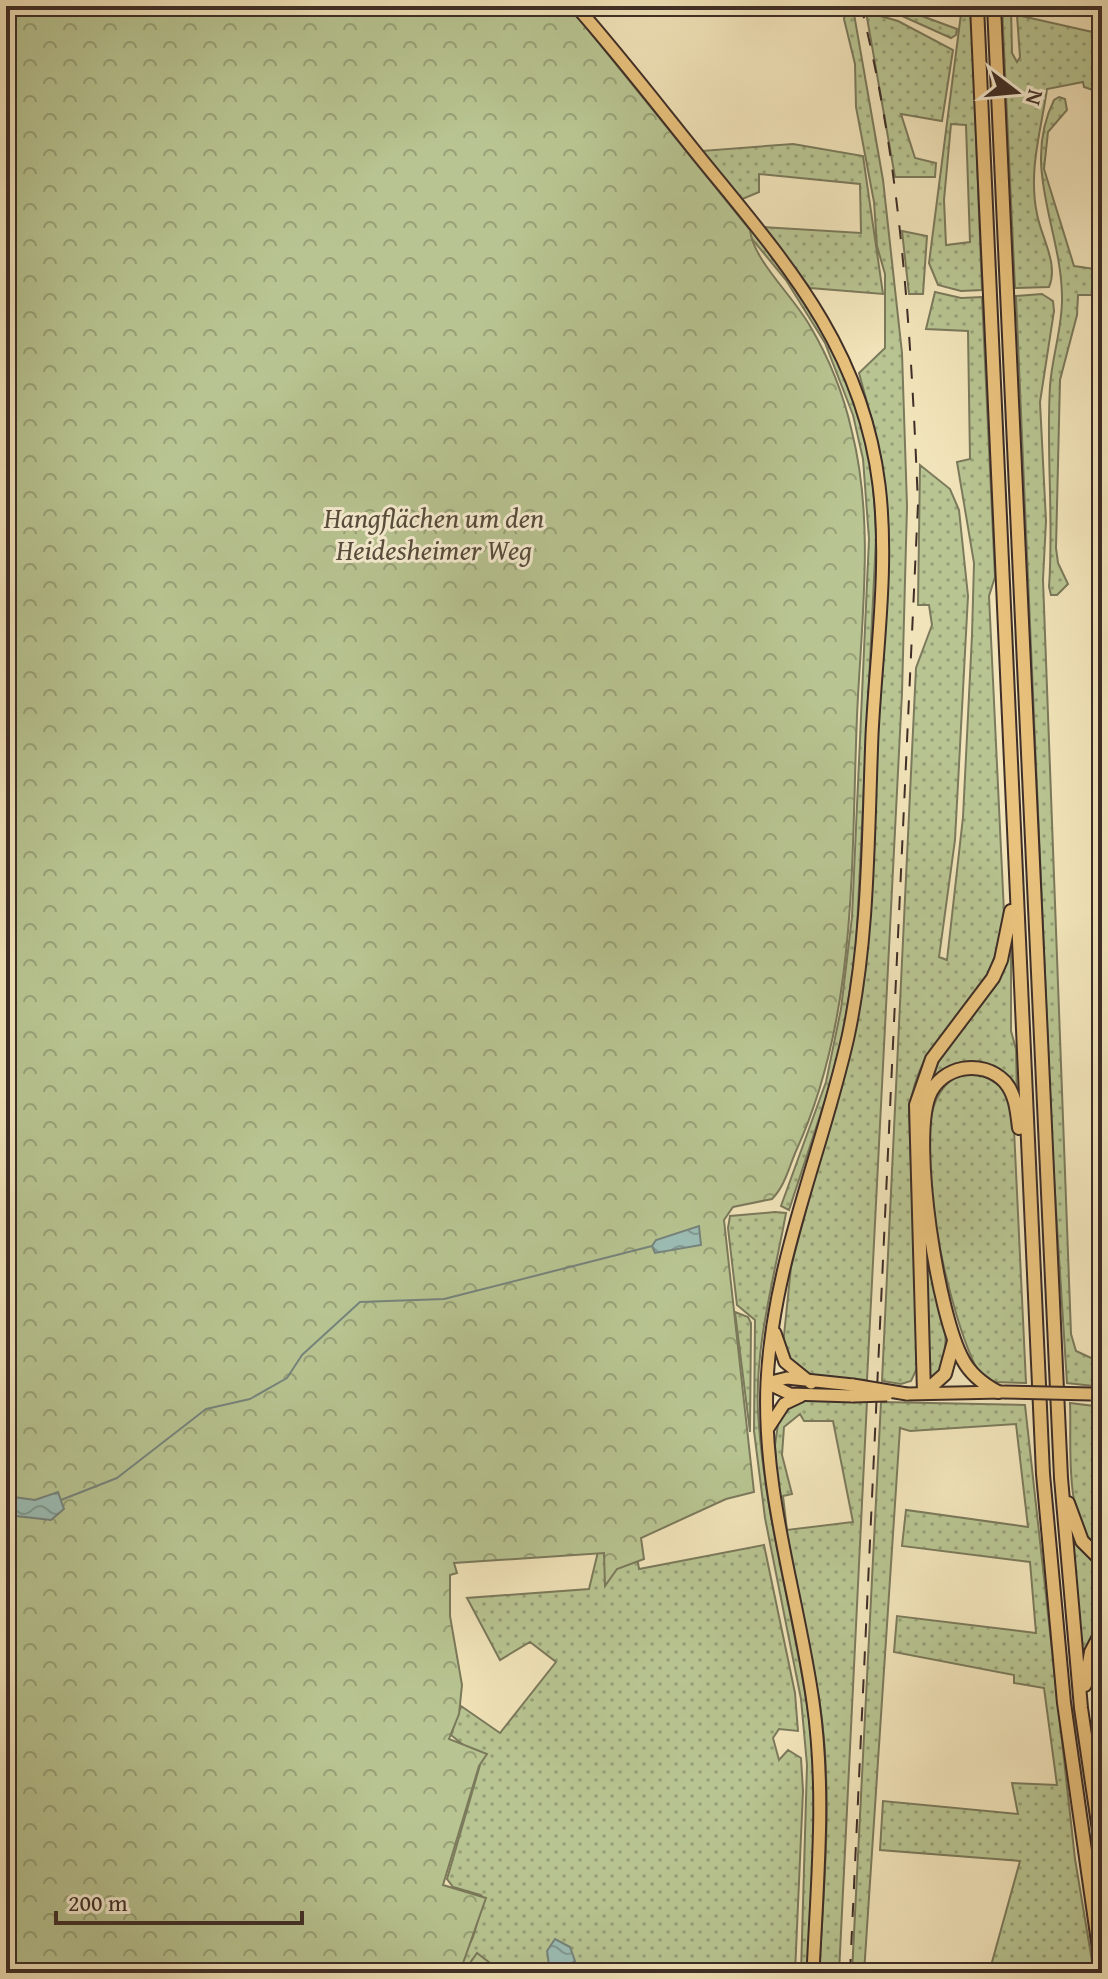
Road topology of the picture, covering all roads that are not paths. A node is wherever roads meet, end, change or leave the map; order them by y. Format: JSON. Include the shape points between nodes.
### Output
{"nodes":[{"id":1,"x":576,"y":6,"type":"edge"},
{"id":2,"x":977,"y":6,"type":"edge"},
{"id":3,"x":994,"y":6,"type":"edge"},
{"id":4,"x":1016,"y":874,"type":"junction"},
{"id":5,"x":1029,"y":1194,"type":"junction"},
{"id":6,"x":775,"y":1308,"type":"junction"},
{"id":7,"x":954,"y":1333,"type":"junction"},
{"id":8,"x":767,"y":1383,"type":"junction"},
{"id":9,"x":810,"y":1388,"type":"junction"},
{"id":10,"x":1001,"y":1392,"type":"junction"},
{"id":11,"x":924,"y":1393,"type":"junction"},
{"id":12,"x":1096,"y":1395,"type":"edge"},
{"id":13,"x":768,"y":1435,"type":"junction"},
{"id":14,"x":1061,"y":1478,"type":"junction"},
{"id":15,"x":1102,"y":1561,"type":"edge"},
{"id":16,"x":1102,"y":1631,"type":"edge"},
{"id":17,"x":1081,"y":1708,"type":"junction"},
{"id":18,"x":1102,"y":1851,"type":"edge"},
{"id":19,"x":1102,"y":1970,"type":"edge"},
{"id":20,"x":813,"y":1973,"type":"edge"}],
"edges":[{"from":1,"to":6,"type":"main road","via":[[817,308],[867,424],[880,491],[868,841],[856,986],[848,1036],[801,1194]]},
{"from":2,"to":4,"type":"highway"},
{"from":3,"to":14,"type":"highway"},
{"from":4,"to":5,"type":"highway"},
{"from":4,"to":11,"type":"highway","via":[[1001,960],[983,994],[932,1059],[916,1105]]},
{"from":5,"to":7,"type":"highway","via":[[1015,1102],[1004,1081],[973,1067],[950,1072],[928,1099],[926,1185],[935,1264]]},
{"from":5,"to":19,"type":"highway","via":[[1043,1474],[1064,1703]]},
{"from":6,"to":8,"type":"main road"},
{"from":6,"to":9,"type":"main road","via":[[779,1351]]},
{"from":7,"to":10,"type":"highway","via":[[968,1369]]},
{"from":7,"to":11,"type":"highway","via":[[945,1374]]},
{"from":8,"to":9,"type":"main road","via":[[787,1378]]},
{"from":8,"to":13,"type":"main road"},
{"from":9,"to":11,"type":"main road","bridge":true},
{"from":9,"to":13,"type":"main road","via":[[774,1414]]},
{"from":10,"to":11,"type":"main road"},
{"from":10,"to":12,"type":"main road","bridge":true},
{"from":13,"to":20,"type":"main road","via":[[819,1762]]},
{"from":14,"to":15,"type":"highway","via":[[1075,1528]]},
{"from":14,"to":17,"type":"highway"},
{"from":16,"to":17,"type":"highway","via":[[1091,1652]]},
{"from":17,"to":18,"type":"highway"}]}
